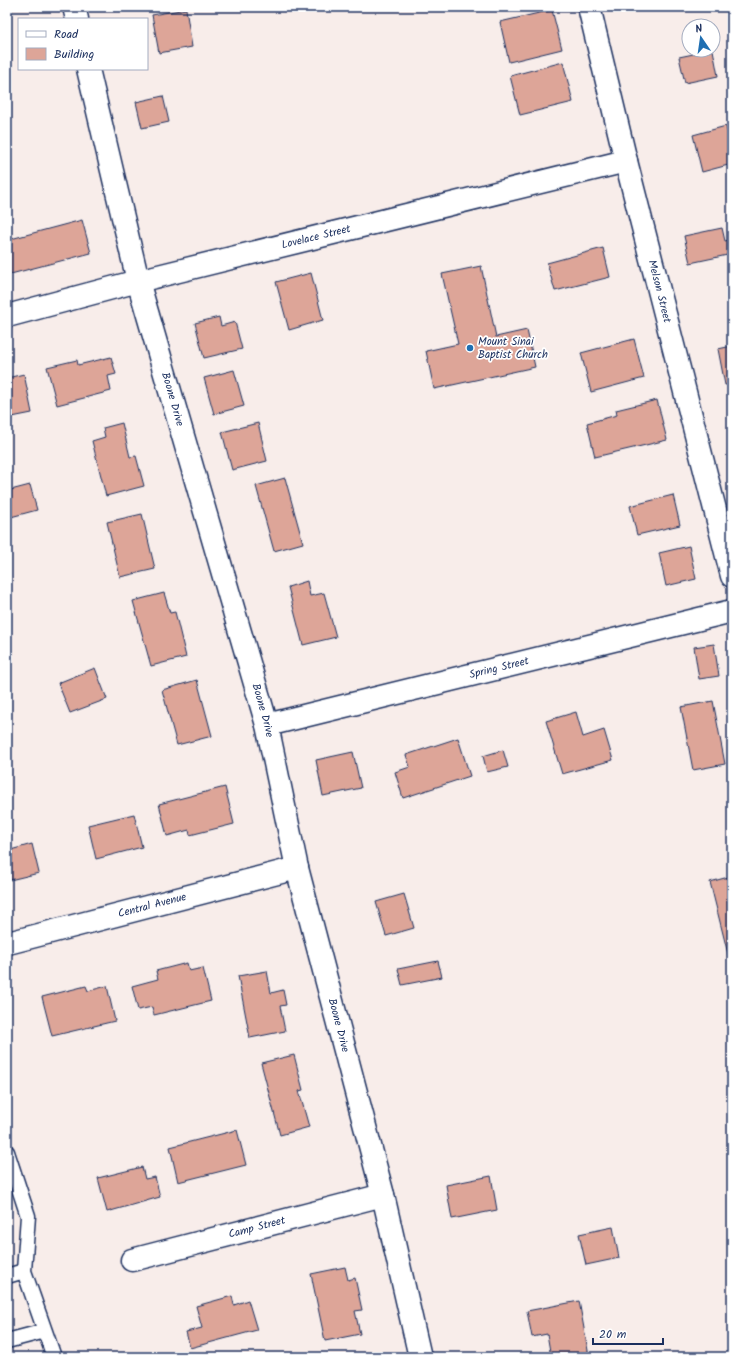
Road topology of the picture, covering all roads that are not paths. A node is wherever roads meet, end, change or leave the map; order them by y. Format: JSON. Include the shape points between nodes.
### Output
{"nodes":[{"id":1,"x":74,"y":7,"type":"edge"},
{"id":2,"x":589,"y":7,"type":"edge"},
{"id":3,"x":77,"y":18,"type":"edge"},
{"id":4,"x":88,"y":70,"type":"edge"},
{"id":5,"x":626,"y":161,"type":"junction"},
{"id":6,"x":138,"y":281,"type":"junction"},
{"id":7,"x":7,"y":316,"type":"edge"},
{"id":8,"x":732,"y":576,"type":"edge"},
{"id":9,"x":732,"y":611,"type":"edge"},
{"id":10,"x":267,"y":725,"type":"junction"},
{"id":11,"x":297,"y":868,"type":"junction"},
{"id":12,"x":8,"y":943,"type":"dead end"},
{"id":13,"x":7,"y":1152,"type":"edge"},
{"id":14,"x":383,"y":1195,"type":"junction"},
{"id":15,"x":132,"y":1260,"type":"dead end"},
{"id":16,"x":24,"y":1271,"type":"junction"},
{"id":17,"x":7,"y":1276,"type":"edge"},
{"id":18,"x":45,"y":1331,"type":"junction"},
{"id":19,"x":7,"y":1341,"type":"edge"},
{"id":20,"x":54,"y":1357,"type":"edge"},
{"id":21,"x":420,"y":1357,"type":"edge"}],
"edges":[{"from":1,"to":3,"type":"street"},
{"from":2,"to":5,"type":"street","name":"Melson Street"},
{"from":4,"to":6,"type":"street","name":"Boone Drive"},
{"from":5,"to":6,"type":"street","name":"Lovelace Street"},
{"from":5,"to":8,"type":"street","name":"Melson Street"},
{"from":6,"to":7,"type":"street","name":"Lovelace Street"},
{"from":6,"to":10,"type":"street","name":"Boone Drive"},
{"from":9,"to":10,"type":"street","name":"Spring Street"},
{"from":10,"to":11,"type":"street","name":"Boone Drive"},
{"from":11,"to":12,"type":"street","name":"Central Avenue"},
{"from":11,"to":14,"type":"street","name":"Boone Drive"},
{"from":13,"to":16,"type":"lane","via":[[28,1216]]},
{"from":14,"to":15,"type":"street","name":"Camp Street"},
{"from":14,"to":21,"type":"street","name":"Boone Drive"},
{"from":16,"to":17,"type":"lane"},
{"from":16,"to":18,"type":"lane"},
{"from":18,"to":19,"type":"lane"},
{"from":18,"to":20,"type":"lane"}]}
